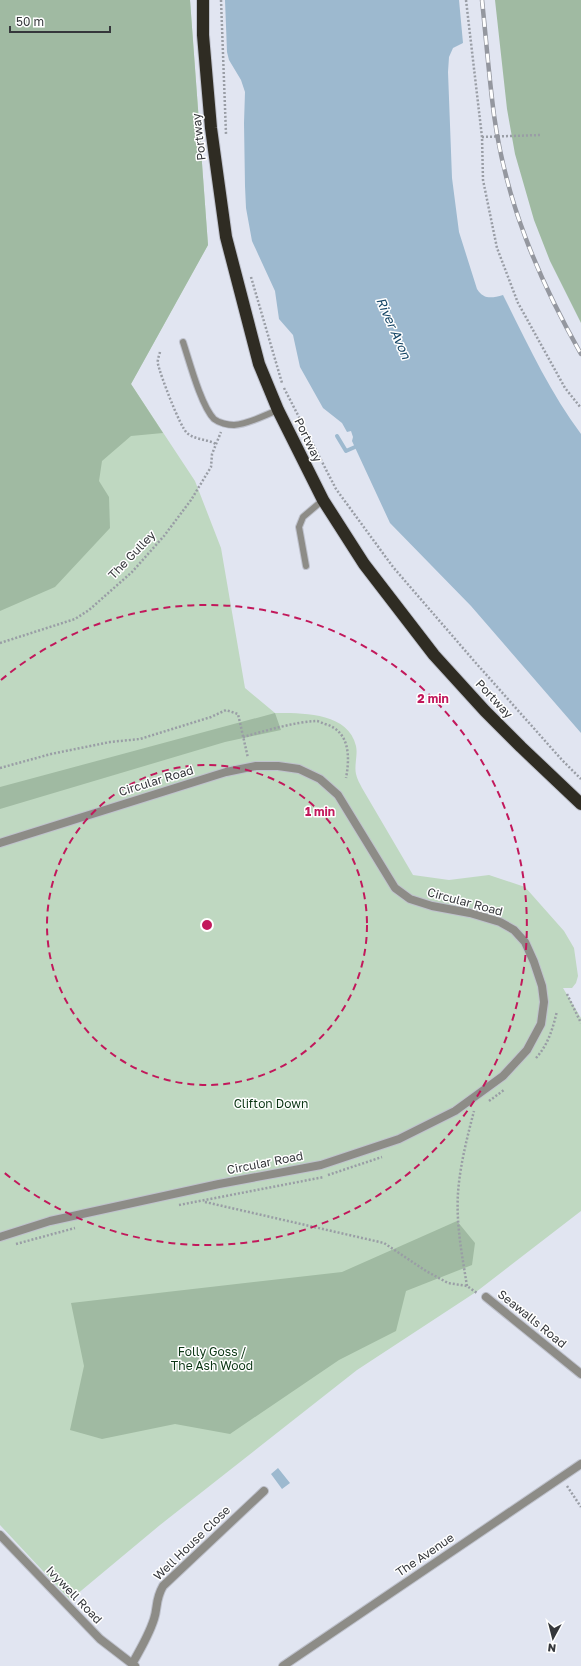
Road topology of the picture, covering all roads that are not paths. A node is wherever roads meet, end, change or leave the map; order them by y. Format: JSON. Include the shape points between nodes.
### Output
{"nodes":[{"id":1,"x":203,"y":0,"type":"edge"},
{"id":2,"x":183,"y":342,"type":"dead end"},
{"id":3,"x":278,"y":410,"type":"junction"},
{"id":4,"x":323,"y":500,"type":"junction"},
{"id":5,"x":306,"y":566,"type":"dead end"},
{"id":6,"x":581,"y":804,"type":"edge"},
{"id":7,"x":0,"y":843,"type":"edge"},
{"id":8,"x":0,"y":1237,"type":"edge"},
{"id":9,"x":486,"y":1297,"type":"road end"},
{"id":10,"x":581,"y":1374,"type":"edge"},
{"id":11,"x":581,"y":1464,"type":"edge"},
{"id":12,"x":264,"y":1490,"type":"dead end"},
{"id":13,"x":0,"y":1535,"type":"edge"},
{"id":14,"x":134,"y":1665,"type":"edge"},
{"id":15,"x":283,"y":1666,"type":"edge"}],
"edges":[{"from":1,"to":3,"type":"highway","name":"Portway","via":[[203,35],[211,128],[226,237],[259,364]]},
{"from":2,"to":3,"type":"lane","via":[[196,383],[214,418],[224,424],[238,424]]},
{"from":3,"to":4,"type":"highway","name":"Portway"},
{"from":4,"to":5,"type":"lane","via":[[303,517],[299,527]]},
{"from":4,"to":6,"type":"highway","name":"Portway","via":[[364,564],[434,655],[505,732]]},
{"from":7,"to":8,"type":"street","name":"Circular Road","via":[[226,772],[256,766],[299,769],[320,779],[338,795],[395,888],[410,899],[470,913],[500,922],[514,930],[525,942],[534,962],[544,1002],[541,1024],[527,1050],[503,1076],[455,1111],[399,1139],[321,1165],[219,1184],[50,1221]]},
{"from":9,"to":10,"type":"street","name":"Seawalls Road"},
{"from":11,"to":15,"type":"street","name":"The Avenue"},
{"from":12,"to":14,"type":"street","name":"Well House Close","via":[[163,1586],[158,1596],[152,1626]]},
{"from":13,"to":14,"type":"street","name":"Ivywell Road","via":[[92,1630]]}]}
